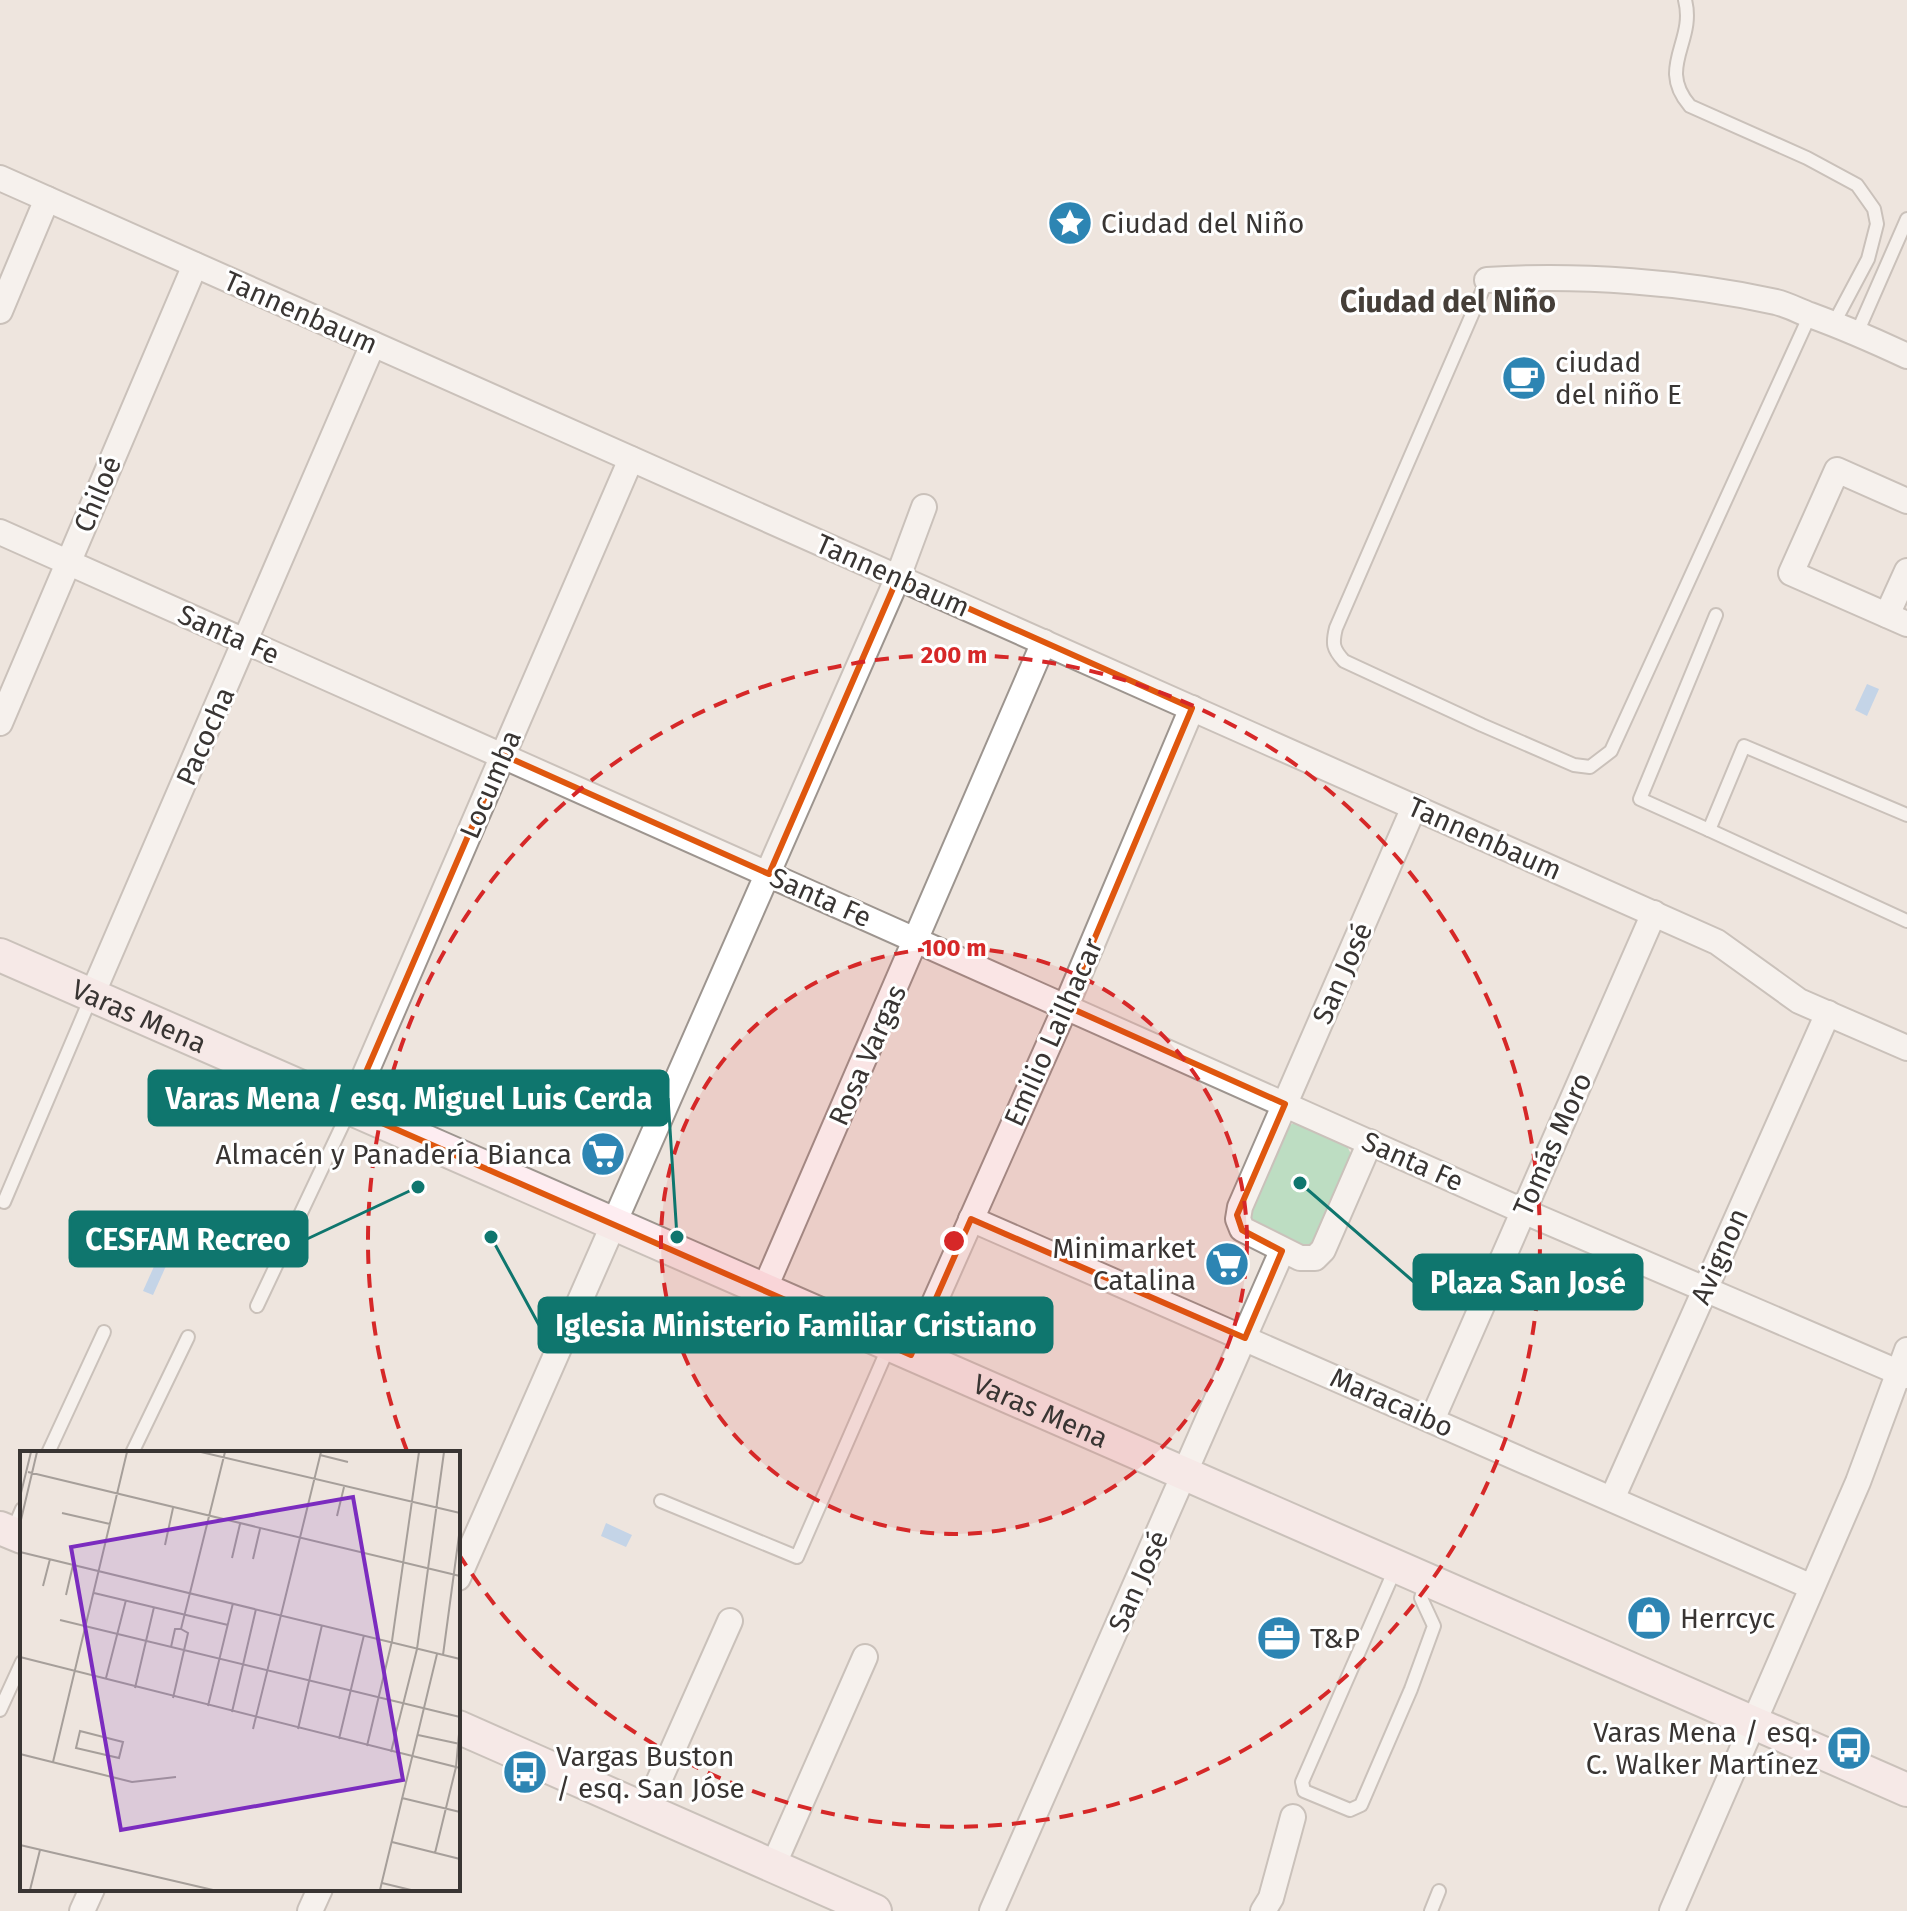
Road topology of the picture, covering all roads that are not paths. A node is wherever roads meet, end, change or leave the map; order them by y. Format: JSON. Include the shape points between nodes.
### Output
{"nodes":[{"id":1,"x":1685,"y":0,"type":"edge"},
{"id":2,"x":0,"y":178,"type":"edge"},
{"id":3,"x":47,"y":199,"type":"junction"},
{"id":4,"x":1907,"y":219,"type":"edge"},
{"id":5,"x":195,"y":265,"type":"junction"},
{"id":6,"x":1487,"y":280,"type":"joint"},
{"id":7,"x":0,"y":311,"type":"edge"},
{"id":8,"x":1810,"y":315,"type":"junction"},
{"id":9,"x":1846,"y":328,"type":"junction"},
{"id":10,"x":373,"y":344,"type":"junction"},
{"id":11,"x":1907,"y":356,"type":"edge"},
{"id":12,"x":631,"y":459,"type":"junction"},
{"id":13,"x":1907,"y":501,"type":"edge"},
{"id":14,"x":924,"y":507,"type":"dead end"},
{"id":15,"x":0,"y":532,"type":"edge"},
{"id":16,"x":68,"y":562,"type":"junction"},
{"id":17,"x":1907,"y":571,"type":"edge"},
{"id":18,"x":898,"y":577,"type":"junction"},
{"id":19,"x":1716,"y":615,"type":"dead end"},
{"id":20,"x":1897,"y":620,"type":"edge"},
{"id":21,"x":246,"y":641,"type":"junction"},
{"id":22,"x":1044,"y":642,"type":"junction"},
{"id":23,"x":1192,"y":708,"type":"junction"},
{"id":24,"x":0,"y":723,"type":"edge"},
{"id":25,"x":503,"y":755,"type":"junction"},
{"id":26,"x":1414,"y":807,"type":"junction"},
{"id":27,"x":1907,"y":815,"type":"edge"},
{"id":28,"x":1709,"y":830,"type":"junction"},
{"id":29,"x":769,"y":874,"type":"junction"},
{"id":30,"x":1654,"y":913,"type":"junction"},
{"id":31,"x":1907,"y":921,"type":"edge"},
{"id":32,"x":917,"y":939,"type":"junction"},
{"id":33,"x":0,"y":955,"type":"edge"},
{"id":34,"x":92,"y":995,"type":"junction"},
{"id":35,"x":1066,"y":1006,"type":"junction"},
{"id":36,"x":1828,"y":1013,"type":"junction"},
{"id":37,"x":1907,"y":1048,"type":"edge"},
{"id":38,"x":1285,"y":1104,"type":"junction"},
{"id":39,"x":350,"y":1109,"type":"junction"},
{"id":40,"x":1370,"y":1142,"type":"junction"},
{"id":41,"x":4,"y":1202,"type":"dead end"},
{"id":42,"x":1523,"y":1211,"type":"junction"},
{"id":43,"x":971,"y":1219,"type":"junction"},
{"id":44,"x":615,"y":1225,"type":"junction"},
{"id":45,"x":1282,"y":1251,"type":"junction"},
{"id":46,"x":1705,"y":1289,"type":"junction"},
{"id":47,"x":764,"y":1290,"type":"junction"},
{"id":48,"x":257,"y":1306,"type":"dead end"},
{"id":49,"x":104,"y":1332,"type":"dead end"},
{"id":50,"x":188,"y":1337,"type":"dead end"},
{"id":51,"x":1245,"y":1338,"type":"junction"},
{"id":52,"x":900,"y":1350,"type":"junction"},
{"id":53,"x":1904,"y":1366,"type":"edge"},
{"id":54,"x":1432,"y":1420,"type":"junction"},
{"id":55,"x":49,"y":1451,"type":"edge"},
{"id":56,"x":133,"y":1451,"type":"edge"},
{"id":57,"x":1185,"y":1475,"type":"junction"},
{"id":58,"x":1612,"y":1499,"type":"junction"},
{"id":59,"x":661,"y":1501,"type":"dead end"},
{"id":60,"x":1396,"y":1567,"type":"junction"},
{"id":61,"x":460,"y":1574,"type":"edge"},
{"id":62,"x":1426,"y":1581,"type":"junction"},
{"id":63,"x":1812,"y":1587,"type":"junction"},
{"id":64,"x":730,"y":1621,"type":"dead end"},
{"id":65,"x":865,"y":1657,"type":"dead end"},
{"id":66,"x":20,"y":1666,"type":"edge"},
{"id":67,"x":0,"y":1710,"type":"edge"},
{"id":68,"x":1752,"y":1724,"type":"junction"},
{"id":69,"x":460,"y":1728,"type":"edge"},
{"id":70,"x":1907,"y":1790,"type":"edge"},
{"id":71,"x":646,"y":1810,"type":"junction"},
{"id":72,"x":1293,"y":1817,"type":"dead end"},
{"id":73,"x":773,"y":1866,"type":"junction"},
{"id":74,"x":91,"y":1891,"type":"edge"},
{"id":75,"x":319,"y":1891,"type":"edge"},
{"id":76,"x":1439,"y":1891,"type":"dead end"},
{"id":77,"x":82,"y":1911,"type":"edge"},
{"id":78,"x":310,"y":1911,"type":"edge"},
{"id":79,"x":875,"y":1911,"type":"edge"},
{"id":80,"x":992,"y":1911,"type":"edge"},
{"id":81,"x":1263,"y":1911,"type":"edge"},
{"id":82,"x":1431,"y":1911,"type":"edge"},
{"id":83,"x":1672,"y":1911,"type":"edge"}],
"edges":[{"from":1,"to":9,"type":"lane","via":[[1689,15],[1675,69],[1680,95],[1690,106],[1857,185],[1874,209],[1877,224]]},
{"from":2,"to":3,"type":"street","name":"Tannenbaum"},
{"from":3,"to":5,"type":"street","name":"Tannenbaum"},
{"from":3,"to":7,"type":"street"},
{"from":4,"to":9,"type":"lane"},
{"from":5,"to":10,"type":"street","name":"Tannenbaum"},
{"from":5,"to":16,"type":"street","name":"Chiloé"},
{"from":6,"to":8,"type":"street","via":[[1542,277],[1683,288],[1778,303]]},
{"from":6,"to":8,"type":"lane","via":[[1336,628],[1334,650],[1344,661],[1482,725],[1590,767],[1611,751]]},
{"from":8,"to":9,"type":"street"},
{"from":9,"to":11,"type":"street"},
{"from":10,"to":12,"type":"street","name":"Tannenbaum"},
{"from":10,"to":21,"type":"street","name":"Pacocha"},
{"from":12,"to":18,"type":"street","name":"Tannenbaum"},
{"from":12,"to":25,"type":"street","name":"Locumba"},
{"from":13,"to":20,"type":"street","via":[[1837,470],[1791,573]]},
{"from":14,"to":18,"type":"street"},
{"from":15,"to":16,"type":"street","name":"Santa Fe"},
{"from":16,"to":21,"type":"street","name":"Santa Fe"},
{"from":16,"to":24,"type":"street","name":"Chiloé"},
{"from":17,"to":20,"type":"street"},
{"from":18,"to":22,"type":"street","name":"Tannenbaum"},
{"from":18,"to":29,"type":"street"},
{"from":19,"to":28,"type":"lane","via":[[1640,799]]},
{"from":21,"to":25,"type":"street","name":"Santa Fe"},
{"from":21,"to":34,"type":"street","name":"Pacocha"},
{"from":22,"to":23,"type":"street","name":"Tannenbaum"},
{"from":22,"to":32,"type":"street","name":"Rosa Vargas"},
{"from":23,"to":26,"type":"street","name":"Tannenbaum"},
{"from":23,"to":35,"type":"street","name":"Emilio Lailhacar"},
{"from":25,"to":29,"type":"street","name":"Santa Fe"},
{"from":25,"to":39,"type":"street","name":"Locumba"},
{"from":26,"to":30,"type":"street","name":"Tannenbaum"},
{"from":26,"to":38,"type":"street","name":"San José"},
{"from":27,"to":28,"type":"lane","via":[[1744,746]]},
{"from":28,"to":31,"type":"lane"},
{"from":29,"to":32,"type":"street","name":"Santa Fe"},
{"from":29,"to":44,"type":"street"},
{"from":30,"to":36,"type":"street","name":"Tannenbaum","via":[[1729,948],[1784,992]]},
{"from":30,"to":42,"type":"street","name":"Tomás Moro"},
{"from":32,"to":35,"type":"street","name":"Santa Fe"},
{"from":32,"to":47,"type":"street","name":"Rosa Vargas"},
{"from":33,"to":34,"type":"street","name":"Varas Mena"},
{"from":34,"to":39,"type":"street","name":"Varas Mena"},
{"from":34,"to":41,"type":"lane"},
{"from":35,"to":38,"type":"street","name":"Santa Fe"},
{"from":35,"to":43,"type":"street","name":"Emilio Lailhacar"},
{"from":36,"to":37,"type":"street","name":"Tannenbaum"},
{"from":36,"to":46,"type":"street","name":"Avignon"},
{"from":38,"to":40,"type":"street","name":"Santa Fe"},
{"from":38,"to":45,"type":"street","name":"San José","via":[[1237,1215],[1244,1231]]},
{"from":39,"to":44,"type":"street","name":"Varas Mena"},
{"from":39,"to":48,"type":"lane"},
{"from":40,"to":42,"type":"street","name":"Santa Fe"},
{"from":40,"to":45,"type":"street","name":"San José","via":[[1321,1253],[1304,1260]]},
{"from":42,"to":46,"type":"street","name":"Santa Fe"},
{"from":42,"to":54,"type":"street","name":"Tomás Moro"},
{"from":43,"to":51,"type":"street","name":"Maracaibo"},
{"from":43,"to":52,"type":"street","name":"Emilio Lailhacar"},
{"from":44,"to":47,"type":"street","name":"Varas Mena"},
{"from":44,"to":61,"type":"street"},
{"from":45,"to":51,"type":"street","name":"San José"},
{"from":46,"to":53,"type":"street","name":"Santa Fe"},
{"from":46,"to":58,"type":"street","name":"Avignon"},
{"from":47,"to":52,"type":"street","name":"Varas Mena"},
{"from":49,"to":55,"type":"lane"},
{"from":50,"to":56,"type":"lane"},
{"from":51,"to":54,"type":"street","name":"Maracaibo"},
{"from":51,"to":57,"type":"street","name":"San José"},
{"from":52,"to":57,"type":"street","name":"Varas Mena"},
{"from":52,"to":59,"type":"lane","via":[[797,1557]]},
{"from":53,"to":63,"type":"street"},
{"from":54,"to":58,"type":"street","name":"Maracaibo"},
{"from":57,"to":60,"type":"street","name":"Varas Mena"},
{"from":57,"to":80,"type":"street","name":"San José"},
{"from":58,"to":63,"type":"street","name":"Maracaibo"},
{"from":60,"to":62,"type":"street","name":"Varas Mena"},
{"from":60,"to":62,"type":"lane","via":[[1302,1782],[1304,1791],[1328,1803],[1350,1810],[1361,1805],[1434,1626],[1421,1598]]},
{"from":62,"to":68,"type":"street","name":"Varas Mena"},
{"from":63,"to":68,"type":"street"},
{"from":64,"to":71,"type":"street"},
{"from":65,"to":73,"type":"street"},
{"from":66,"to":67,"type":"lane"},
{"from":68,"to":70,"type":"street","name":"Varas Mena"},
{"from":68,"to":83,"type":"street"},
{"from":69,"to":71,"type":"street"},
{"from":71,"to":73,"type":"street"},
{"from":72,"to":81,"type":"street"},
{"from":73,"to":79,"type":"street"},
{"from":74,"to":77,"type":"street"},
{"from":75,"to":78,"type":"street"},
{"from":76,"to":82,"type":"lane"}]}
